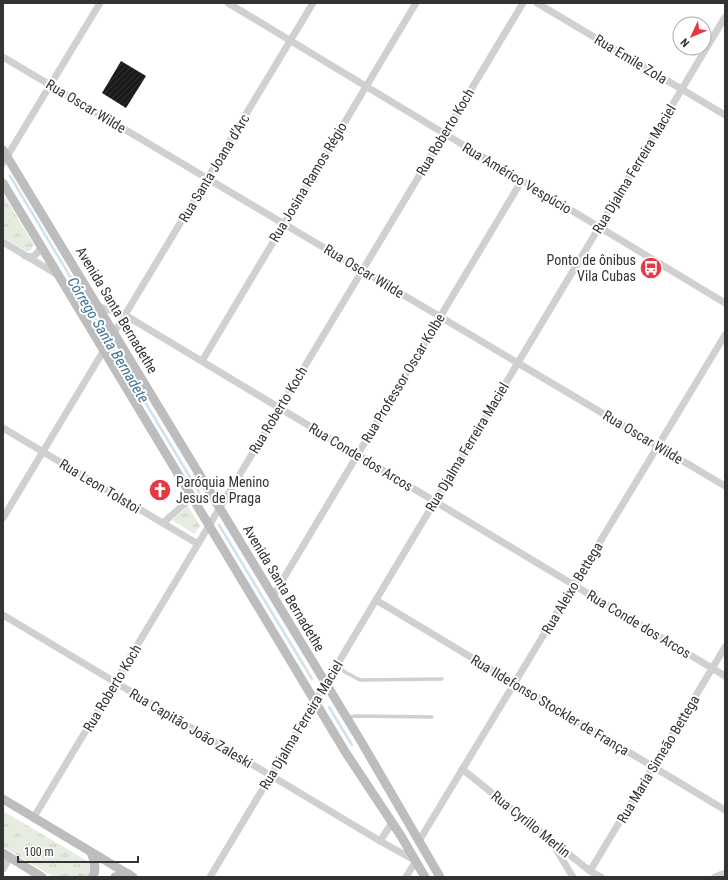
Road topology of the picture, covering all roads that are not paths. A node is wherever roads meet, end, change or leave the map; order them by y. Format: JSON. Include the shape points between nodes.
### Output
{"nodes":[{"id":1,"x":100,"y":3,"type":"edge"},
{"id":2,"x":228,"y":3,"type":"edge"},
{"id":3,"x":313,"y":3,"type":"edge"},
{"id":4,"x":416,"y":3,"type":"edge"},
{"id":5,"x":523,"y":3,"type":"edge"},
{"id":6,"x":538,"y":3,"type":"edge"},
{"id":7,"x":725,"y":17,"type":"edge"},
{"id":8,"x":290,"y":41,"type":"junction"},
{"id":9,"x":3,"y":57,"type":"edge"},
{"id":10,"x":50,"y":85,"type":"junction"},
{"id":11,"x":366,"y":86,"type":"junction"},
{"id":12,"x":682,"y":89,"type":"junction"},
{"id":13,"x":725,"y":115,"type":"edge"},
{"id":14,"x":444,"y":134,"type":"junction"},
{"id":15,"x":4,"y":156,"type":"edge"},
{"id":16,"x":207,"y":178,"type":"junction"},
{"id":17,"x":522,"y":180,"type":"junction"},
{"id":18,"x":3,"y":183,"type":"edge"},
{"id":19,"x":284,"y":224,"type":"junction"},
{"id":20,"x":599,"y":227,"type":"junction"},
{"id":21,"x":3,"y":242,"type":"edge"},
{"id":22,"x":41,"y":246,"type":"junction"},
{"id":23,"x":25,"y":256,"type":"junction"},
{"id":24,"x":574,"y":269,"type":"junction"},
{"id":25,"x":362,"y":270,"type":"junction"},
{"id":26,"x":59,"y":276,"type":"junction"},
{"id":27,"x":585,"y":276,"type":"dead end"},
{"id":28,"x":725,"y":303,"type":"edge"},
{"id":29,"x":97,"y":306,"type":"junction"},
{"id":30,"x":125,"y":315,"type":"junction"},
{"id":31,"x":440,"y":317,"type":"junction"},
{"id":32,"x":114,"y":333,"type":"junction"},
{"id":33,"x":725,"y":335,"type":"edge"},
{"id":34,"x":104,"y":350,"type":"junction"},
{"id":35,"x":202,"y":361,"type":"junction"},
{"id":36,"x":518,"y":363,"type":"junction"},
{"id":37,"x":280,"y":408,"type":"junction"},
{"id":38,"x":3,"y":428,"type":"edge"},
{"id":39,"x":658,"y":446,"type":"junction"},
{"id":40,"x":43,"y":452,"type":"junction"},
{"id":41,"x":357,"y":455,"type":"junction"},
{"id":42,"x":725,"y":486,"type":"edge"},
{"id":43,"x":192,"y":497,"type":"junction"},
{"id":44,"x":435,"y":501,"type":"junction"},
{"id":45,"x":220,"y":508,"type":"junction"},
{"id":46,"x":3,"y":518,"type":"edge"},
{"id":47,"x":163,"y":523,"type":"junction"},
{"id":48,"x":209,"y":525,"type":"junction"},
{"id":49,"x":198,"y":544,"type":"junction"},
{"id":50,"x":574,"y":585,"type":"junction"},
{"id":51,"x":273,"y":596,"type":"junction"},
{"id":52,"x":376,"y":600,"type":"junction"},
{"id":53,"x":3,"y":616,"type":"edge"},
{"id":54,"x":725,"y":647,"type":"edge"},
{"id":55,"x":337,"y":665,"type":"junction"},
{"id":56,"x":712,"y":668,"type":"junction"},
{"id":57,"x":725,"y":676,"type":"edge"},
{"id":58,"x":442,"y":679,"type":"dead end"},
{"id":59,"x":115,"y":682,"type":"junction"},
{"id":60,"x":326,"y":683,"type":"junction"},
{"id":61,"x":514,"y":683,"type":"junction"},
{"id":62,"x":315,"y":701,"type":"junction"},
{"id":63,"x":346,"y":717,"type":"junction"},
{"id":64,"x":432,"y":717,"type":"dead end"},
{"id":65,"x":653,"y":767,"type":"junction"},
{"id":66,"x":462,"y":769,"type":"junction"},
{"id":67,"x":270,"y":776,"type":"junction"},
{"id":68,"x":3,"y":799,"type":"edge"},
{"id":69,"x":725,"y":810,"type":"edge"},
{"id":70,"x":34,"y":818,"type":"junction"},
{"id":71,"x":392,"y":822,"type":"junction"},
{"id":72,"x":550,"y":839,"type":"junction"},
{"id":73,"x":380,"y":841,"type":"junction"},
{"id":74,"x":419,"y":841,"type":"junction"},
{"id":75,"x":91,"y":852,"type":"junction"},
{"id":76,"x":6,"y":855,"type":"edge"},
{"id":77,"x":416,"y":861,"type":"junction"},
{"id":78,"x":3,"y":869,"type":"edge"},
{"id":79,"x":590,"y":871,"type":"junction"},
{"id":80,"x":725,"y":873,"type":"edge"},
{"id":81,"x":131,"y":876,"type":"edge"},
{"id":82,"x":42,"y":877,"type":"edge"},
{"id":83,"x":93,"y":877,"type":"edge"},
{"id":84,"x":115,"y":877,"type":"edge"},
{"id":85,"x":210,"y":877,"type":"edge"},
{"id":86,"x":406,"y":877,"type":"edge"},
{"id":87,"x":426,"y":877,"type":"edge"},
{"id":88,"x":440,"y":877,"type":"edge"},
{"id":89,"x":573,"y":877,"type":"edge"},
{"id":90,"x":601,"y":877,"type":"edge"},
{"id":91,"x":715,"y":877,"type":"edge"}],
"edges":[{"from":1,"to":10,"type":"street"},
{"from":2,"to":8,"type":"street","name":"Rua Américo Vespúcio"},
{"from":3,"to":8,"type":"street","name":"Rua Santa Joana d'Arc"},
{"from":4,"to":11,"type":"street","name":"Rua Josina Ramos Régio"},
{"from":5,"to":14,"type":"street","name":"Rua Roberto Koch"},
{"from":6,"to":12,"type":"street","name":"Rua Emile Zola"},
{"from":7,"to":12,"type":"street","name":"Rua Djalma Ferreira Maciel"},
{"from":8,"to":11,"type":"street","name":"Rua Américo Vespúcio"},
{"from":8,"to":16,"type":"street","name":"Rua Santa Joana d'Arc"},
{"from":9,"to":10,"type":"street","name":"Rua Oscar Wilde"},
{"from":10,"to":15,"type":"street"},
{"from":10,"to":16,"type":"street","name":"Rua Oscar Wilde"},
{"from":11,"to":14,"type":"street","name":"Rua Américo Vespúcio"},
{"from":11,"to":19,"type":"street","name":"Rua Josina Ramos Régio"},
{"from":12,"to":13,"type":"street","name":"Rua Emile Zola"},
{"from":12,"to":20,"type":"street","name":"Rua Djalma Ferreira Maciel"},
{"from":14,"to":17,"type":"street","name":"Rua Américo Vespúcio"},
{"from":14,"to":25,"type":"street","name":"Rua Roberto Koch"},
{"from":15,"to":29,"type":"main road","name":"Avenida Santa Bernadethe"},
{"from":16,"to":19,"type":"street","name":"Rua Oscar Wilde"},
{"from":16,"to":30,"type":"street","name":"Rua Santa Joana d'Arc"},
{"from":17,"to":20,"type":"street","name":"Rua Américo Vespúcio"},
{"from":17,"to":31,"type":"street","name":"Rua Professor Oscar Kolbe"},
{"from":18,"to":22,"type":"main road"},
{"from":19,"to":25,"type":"street","name":"Rua Oscar Wilde"},
{"from":19,"to":35,"type":"street","name":"Rua Josina Ramos Régio"},
{"from":20,"to":24,"type":"street","name":"Rua Djalma Ferreira Maciel"},
{"from":20,"to":28,"type":"street","name":"Rua Américo Vespúcio"},
{"from":21,"to":23,"type":"street"},
{"from":22,"to":23,"type":"street","via":[[33,256]]},
{"from":22,"to":26,"type":"main road"},
{"from":23,"to":26,"type":"street"},
{"from":24,"to":27,"type":"lane"},
{"from":24,"to":36,"type":"street","name":"Rua Djalma Ferreira Maciel"},
{"from":25,"to":31,"type":"street","name":"Rua Oscar Wilde"},
{"from":25,"to":37,"type":"street","name":"Rua Roberto Koch"},
{"from":26,"to":34,"type":"main road"},
{"from":29,"to":30,"type":"street","name":"Rua Conde dos Arcos"},
{"from":29,"to":32,"type":"main road","name":"Avenida Santa Bernadethe"},
{"from":30,"to":32,"type":"street","name":"Rua Santa Joana d'Arc"},
{"from":30,"to":35,"type":"street","name":"Rua Conde dos Arcos"},
{"from":31,"to":36,"type":"street","name":"Rua Oscar Wilde"},
{"from":31,"to":41,"type":"street","name":"Rua Professor Oscar Kolbe"},
{"from":32,"to":45,"type":"main road","name":"Avenida Santa Bernadethe"},
{"from":33,"to":39,"type":"street","name":"Rua Aleixo Bettega"},
{"from":34,"to":40,"type":"street"},
{"from":34,"to":43,"type":"main road"},
{"from":35,"to":37,"type":"street","name":"Rua Conde dos Arcos"},
{"from":36,"to":39,"type":"street","name":"Rua Oscar Wilde"},
{"from":36,"to":44,"type":"street","name":"Rua Djalma Ferreira Maciel"},
{"from":37,"to":41,"type":"street","name":"Rua Conde dos Arcos"},
{"from":37,"to":45,"type":"street","name":"Rua Roberto Koch"},
{"from":38,"to":40,"type":"street","name":"Rua Leon Tolstoi"},
{"from":39,"to":42,"type":"street","name":"Rua Oscar Wilde"},
{"from":39,"to":50,"type":"street","name":"Rua Aleixo Bettega"},
{"from":40,"to":46,"type":"street"},
{"from":40,"to":47,"type":"street","name":"Rua Leon Tolstoi"},
{"from":41,"to":44,"type":"street","name":"Rua Conde dos Arcos"},
{"from":41,"to":51,"type":"street","name":"Rua Professor Oscar Kolbe"},
{"from":43,"to":47,"type":"street"},
{"from":43,"to":48,"type":"main road"},
{"from":44,"to":50,"type":"street","name":"Rua Conde dos Arcos"},
{"from":44,"to":52,"type":"street","name":"Rua Djalma Ferreira Maciel"},
{"from":45,"to":48,"type":"street","name":"Rua Roberto Koch"},
{"from":45,"to":51,"type":"main road","name":"Avenida Santa Bernadethe"},
{"from":47,"to":49,"type":"street","name":"Rua Leon Tolstoi"},
{"from":48,"to":49,"type":"street","name":"Rua Roberto Koch"},
{"from":48,"to":62,"type":"main road"},
{"from":49,"to":59,"type":"street","name":"Rua Roberto Koch"},
{"from":50,"to":56,"type":"street","name":"Rua Conde dos Arcos"},
{"from":50,"to":61,"type":"street","name":"Rua Aleixo Bettega"},
{"from":51,"to":60,"type":"main road","name":"Avenida Santa Bernadethe"},
{"from":52,"to":55,"type":"street","name":"Rua Djalma Ferreira Maciel"},
{"from":52,"to":61,"type":"street","name":"Rua Ildefonso Stockler de França"},
{"from":53,"to":59,"type":"street","name":"Rua Capitão João Zaleski"},
{"from":54,"to":56,"type":"street","name":"Rua Maria Simeão Bettega"},
{"from":55,"to":58,"type":"lane","via":[[360,680]]},
{"from":55,"to":60,"type":"street","name":"Rua Djalma Ferreira Maciel"},
{"from":56,"to":57,"type":"street","name":"Rua Conde dos Arcos"},
{"from":56,"to":65,"type":"street","name":"Rua Maria Simeão Bettega"},
{"from":59,"to":67,"type":"street","name":"Rua Capitão João Zaleski"},
{"from":59,"to":70,"type":"street","name":"Rua Roberto Koch"},
{"from":60,"to":62,"type":"street","name":"Rua Djalma Ferreira Maciel"},
{"from":60,"to":63,"type":"main road","name":"Avenida Santa Bernadethe"},
{"from":61,"to":65,"type":"street","name":"Rua Ildefonso Stockler de França"},
{"from":61,"to":66,"type":"street","name":"Rua Aleixo Bettega"},
{"from":62,"to":67,"type":"street","name":"Rua Djalma Ferreira Maciel"},
{"from":62,"to":71,"type":"main road"},
{"from":63,"to":64,"type":"lane"},
{"from":63,"to":74,"type":"main road","name":"Avenida Santa Bernadethe"},
{"from":65,"to":69,"type":"street","name":"Rua Ildefonso Stockler de França"},
{"from":65,"to":79,"type":"street","name":"Rua Maria Simeão Bettega"},
{"from":66,"to":72,"type":"street","name":"Rua Cyrillo Merlin"},
{"from":66,"to":74,"type":"street","name":"Rua Aleixo Bettega"},
{"from":67,"to":73,"type":"street","name":"Rua Capitão João Zaleski"},
{"from":67,"to":85,"type":"street","name":"Rua Djalma Ferreira Maciel"},
{"from":68,"to":70,"type":"main road"},
{"from":70,"to":75,"type":"main road"},
{"from":71,"to":73,"type":"street"},
{"from":71,"to":77,"type":"main road"},
{"from":72,"to":79,"type":"street","name":"Rua Cyrillo Merlin"},
{"from":72,"to":89,"type":"street"},
{"from":73,"to":77,"type":"street","name":"Rua Capitão João Zaleski"},
{"from":74,"to":88,"type":"main road","name":"Avenida Santa Bernadethe"},
{"from":75,"to":81,"type":"main road"},
{"from":75,"to":83,"type":"main road","via":[[95,864]]},
{"from":76,"to":78,"type":"street"},
{"from":76,"to":82,"type":"main road"},
{"from":77,"to":86,"type":"street"},
{"from":77,"to":87,"type":"main road"},
{"from":79,"to":90,"type":"street","name":"Rua Cyrillo Merlin"},
{"from":80,"to":91,"type":"street"},
{"from":81,"to":84,"type":"main road"}]}
